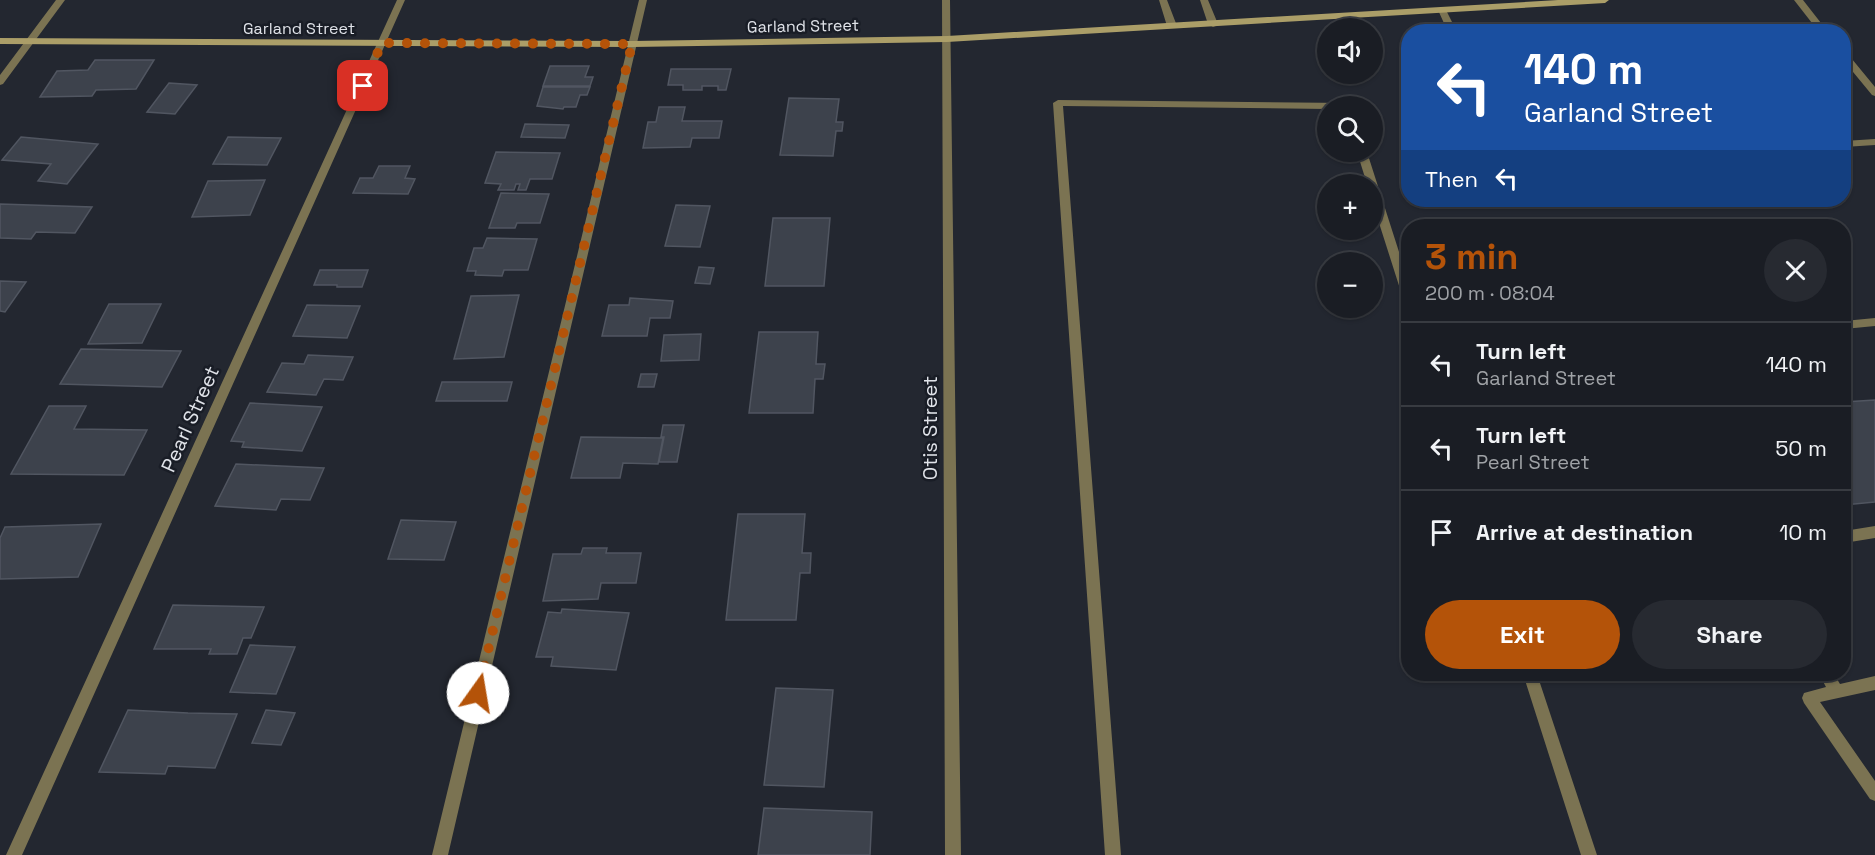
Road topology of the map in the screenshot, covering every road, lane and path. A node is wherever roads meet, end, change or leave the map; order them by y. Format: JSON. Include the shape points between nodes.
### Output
{"nodes":[{"id":1,"x":61,"y":0,"type":"edge"},
{"id":2,"x":402,"y":0,"type":"edge"},
{"id":3,"x":643,"y":0,"type":"edge"},
{"id":4,"x":946,"y":0,"type":"edge"},
{"id":5,"x":1163,"y":0,"type":"edge"},
{"id":6,"x":1204,"y":0,"type":"edge"},
{"id":7,"x":1605,"y":0,"type":"edge"},
{"id":8,"x":1798,"y":0,"type":"edge"},
{"id":9,"x":1442,"y":10,"type":"junction"},
{"id":10,"x":1214,"y":24,"type":"junction"},
{"id":11,"x":1450,"y":24,"type":"edge"},
{"id":12,"x":1818,"y":24,"type":"edge"},
{"id":13,"x":1172,"y":26,"type":"junction"},
{"id":14,"x":947,"y":39,"type":"junction"},
{"id":15,"x":0,"y":41,"type":"edge"},
{"id":16,"x":31,"y":41,"type":"junction"},
{"id":17,"x":382,"y":43,"type":"junction"},
{"id":18,"x":632,"y":44,"type":"junction"},
{"id":19,"x":1851,"y":64,"type":"edge"},
{"id":20,"x":0,"y":82,"type":"edge"},
{"id":21,"x":1875,"y":93,"type":"edge"},
{"id":22,"x":1317,"y":106,"type":"edge"},
{"id":23,"x":1875,"y":142,"type":"edge"},
{"id":24,"x":1851,"y":144,"type":"edge"},
{"id":25,"x":1365,"y":162,"type":"edge"},
{"id":26,"x":1401,"y":273,"type":"edge"},
{"id":27,"x":1875,"y":322,"type":"edge"},
{"id":28,"x":1851,"y":324,"type":"edge"},
{"id":29,"x":1875,"y":532,"type":"edge"},
{"id":30,"x":1851,"y":536,"type":"edge"},
{"id":31,"x":1532,"y":681,"type":"edge"},
{"id":32,"x":1830,"y":681,"type":"edge"},
{"id":33,"x":1875,"y":683,"type":"edge"},
{"id":34,"x":1837,"y":692,"type":"junction"},
{"id":35,"x":1875,"y":794,"type":"edge"},
{"id":36,"x":14,"y":855,"type":"edge"},
{"id":37,"x":440,"y":855,"type":"edge"},
{"id":38,"x":953,"y":855,"type":"edge"},
{"id":39,"x":1113,"y":855,"type":"edge"},
{"id":40,"x":1589,"y":855,"type":"edge"}],
"edges":[{"from":1,"to":16,"type":"street"},
{"from":2,"to":17,"type":"street","name":"Pearl Street"},
{"from":3,"to":18,"type":"street"},
{"from":4,"to":14,"type":"street","name":"Otis Street"},
{"from":5,"to":13,"type":"street"},
{"from":6,"to":10,"type":"street"},
{"from":7,"to":9,"type":"street","name":"Garland Street"},
{"from":8,"to":12,"type":"street"},
{"from":9,"to":10,"type":"street","name":"Garland Street"},
{"from":9,"to":11,"type":"street"},
{"from":10,"to":13,"type":"street","name":"Garland Street"},
{"from":13,"to":14,"type":"street","name":"Garland Street"},
{"from":14,"to":18,"type":"street","name":"Garland Street"},
{"from":14,"to":38,"type":"street","name":"Otis Street"},
{"from":15,"to":16,"type":"street","name":"Garland Street"},
{"from":16,"to":17,"type":"street","name":"Garland Street"},
{"from":16,"to":20,"type":"street"},
{"from":17,"to":18,"type":"street","name":"Garland Street"},
{"from":17,"to":36,"type":"street","name":"Pearl Street"},
{"from":18,"to":37,"type":"street"},
{"from":19,"to":21,"type":"street"},
{"from":22,"to":39,"type":"street","via":[[1058,103]]},
{"from":23,"to":24,"type":"street"},
{"from":25,"to":26,"type":"street"},
{"from":27,"to":28,"type":"street"},
{"from":29,"to":30,"type":"street"},
{"from":31,"to":40,"type":"street"},
{"from":32,"to":34,"type":"street"},
{"from":33,"to":34,"type":"street"},
{"from":34,"to":35,"type":"street","via":[[1809,698]]}]}
